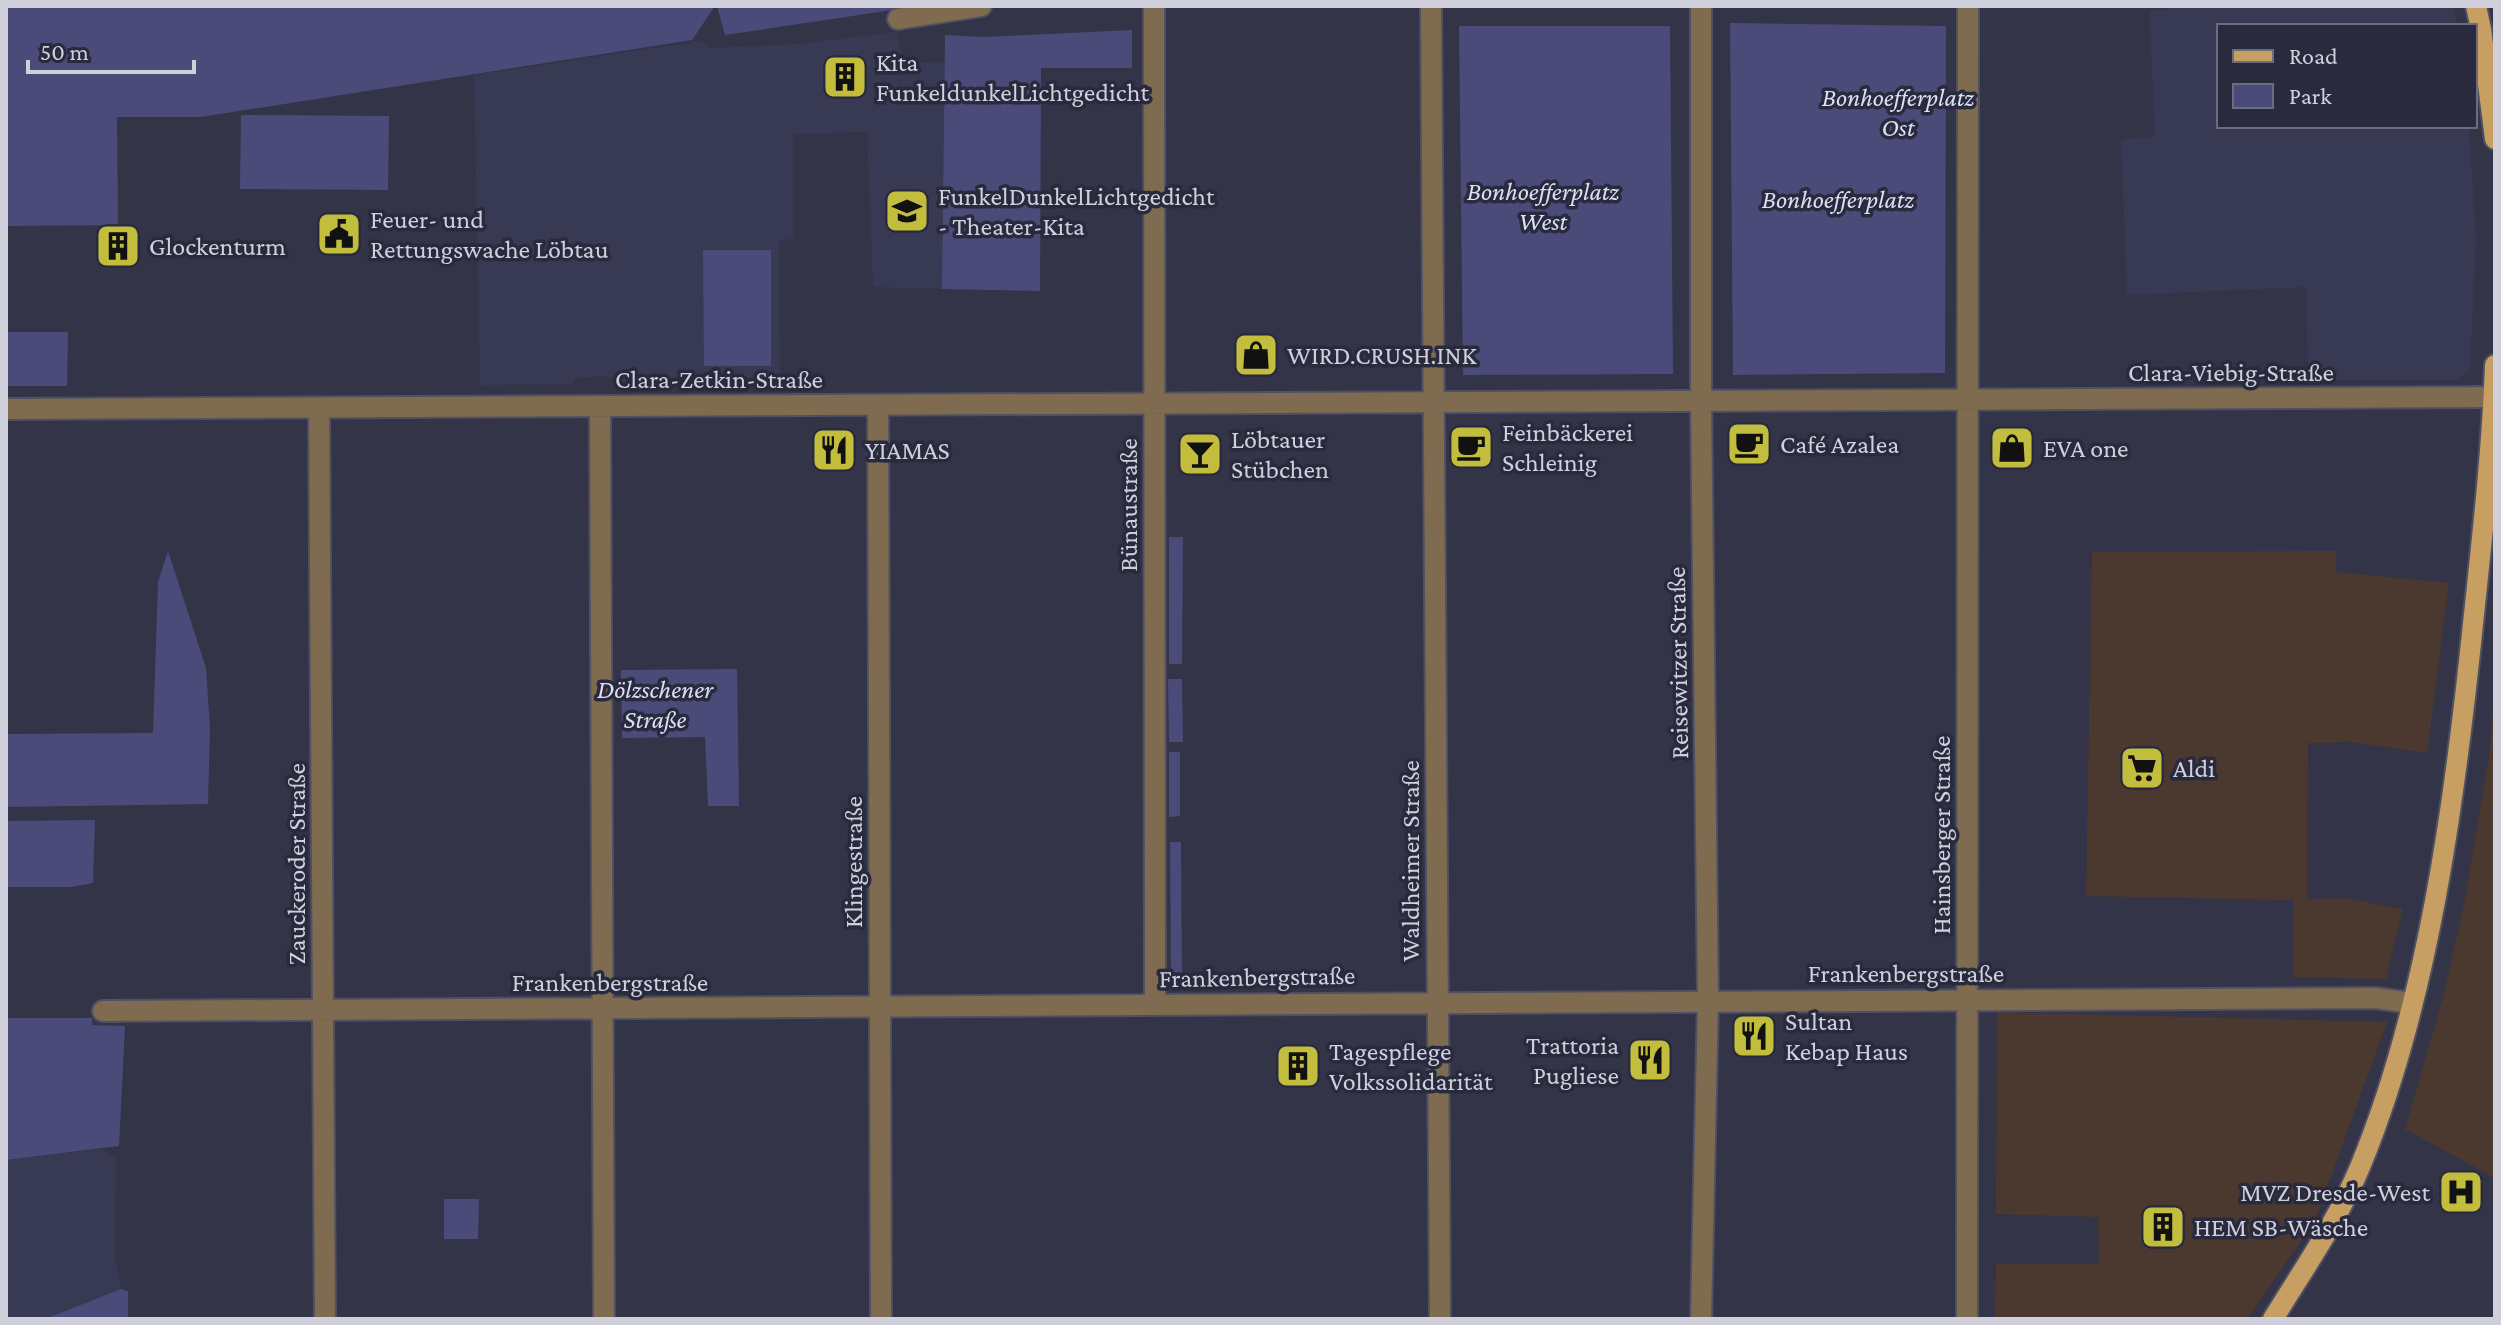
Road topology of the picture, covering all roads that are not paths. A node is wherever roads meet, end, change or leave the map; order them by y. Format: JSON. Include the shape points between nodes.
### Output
{"nodes":[{"id":1,"x":981,"y":6,"type":"edge"},
{"id":2,"x":1154,"y":6,"type":"edge"},
{"id":3,"x":1431,"y":6,"type":"edge"},
{"id":4,"x":1701,"y":6,"type":"edge"},
{"id":5,"x":1968,"y":6,"type":"edge"},
{"id":6,"x":2476,"y":6,"type":"edge"},
{"id":7,"x":898,"y":19,"type":"dead end"},
{"id":8,"x":2495,"y":139,"type":"edge"},
{"id":9,"x":2495,"y":365,"type":"edge"},
{"id":10,"x":2494,"y":397,"type":"edge"},
{"id":11,"x":1968,"y":400,"type":"junction"},
{"id":12,"x":1701,"y":401,"type":"junction"},
{"id":13,"x":1154,"y":402,"type":"junction"},
{"id":14,"x":1432,"y":402,"type":"junction"},
{"id":15,"x":878,"y":405,"type":"junction"},
{"id":16,"x":600,"y":406,"type":"junction"},
{"id":17,"x":319,"y":408,"type":"junction"},
{"id":18,"x":6,"y":409,"type":"edge"},
{"id":19,"x":1967,"y":999,"type":"junction"},
{"id":20,"x":1708,"y":1000,"type":"junction"},
{"id":21,"x":1437,"y":1001,"type":"junction"},
{"id":22,"x":2412,"y":1003,"type":"junction"},
{"id":23,"x":1155,"y":1004,"type":"junction"},
{"id":24,"x":880,"y":1007,"type":"junction"},
{"id":25,"x":603,"y":1008,"type":"junction"},
{"id":26,"x":323,"y":1010,"type":"junction"},
{"id":27,"x":103,"y":1011,"type":"dead end"},
{"id":28,"x":325,"y":1319,"type":"edge"},
{"id":29,"x":604,"y":1319,"type":"edge"},
{"id":30,"x":881,"y":1319,"type":"edge"},
{"id":31,"x":1440,"y":1319,"type":"edge"},
{"id":32,"x":1701,"y":1319,"type":"edge"},
{"id":33,"x":1967,"y":1319,"type":"edge"},
{"id":34,"x":2273,"y":1319,"type":"edge"}],
"edges":[{"from":1,"to":7,"type":"street"},
{"from":2,"to":13,"type":"street","name":"Bünaustraße"},
{"from":3,"to":14,"type":"street"},
{"from":4,"to":12,"type":"street","name":"Reisewitzer Straße"},
{"from":5,"to":11,"type":"street"},
{"from":6,"to":8,"type":"main road"},
{"from":9,"to":10,"type":"main road"},
{"from":10,"to":11,"type":"street","name":"Clara-Viebig-Straße"},
{"from":10,"to":22,"type":"main road","via":[[2458,752]]},
{"from":11,"to":12,"type":"street"},
{"from":11,"to":19,"type":"street","name":"Hainsberger Straße"},
{"from":12,"to":14,"type":"street"},
{"from":12,"to":20,"type":"street","name":"Reisewitzer Straße"},
{"from":13,"to":14,"type":"street","name":"Clara-Zetkin-Straße"},
{"from":13,"to":15,"type":"street","name":"Clara-Zetkin-Straße"},
{"from":13,"to":23,"type":"street","name":"Bünaustraße"},
{"from":14,"to":21,"type":"street","name":"Waldheimer Straße"},
{"from":15,"to":16,"type":"street","name":"Clara-Zetkin-Straße"},
{"from":15,"to":24,"type":"street","name":"Klingestraße"},
{"from":16,"to":17,"type":"street","name":"Clara-Zetkin-Straße"},
{"from":16,"to":25,"type":"street"},
{"from":17,"to":18,"type":"street","name":"Clara-Zetkin-Straße"},
{"from":17,"to":26,"type":"street","name":"Zauckeroder Straße"},
{"from":19,"to":20,"type":"street","name":"Frankenbergstraße"},
{"from":19,"to":22,"type":"street","name":"Frankenbergstraße","via":[[2375,998]]},
{"from":19,"to":33,"type":"street","name":"Hainsberger Straße"},
{"from":20,"to":21,"type":"street","name":"Frankenbergstraße"},
{"from":20,"to":32,"type":"street","name":"Reisewitzer Straße"},
{"from":21,"to":23,"type":"street","name":"Frankenbergstraße"},
{"from":21,"to":31,"type":"street","name":"Waldheimer Straße"},
{"from":22,"to":34,"type":"main road","via":[[2358,1170]]},
{"from":23,"to":24,"type":"street","name":"Frankenbergstraße"},
{"from":24,"to":25,"type":"street","name":"Frankenbergstraße"},
{"from":24,"to":30,"type":"street","name":"Klingestraße"},
{"from":25,"to":26,"type":"street","name":"Frankenbergstraße"},
{"from":25,"to":29,"type":"street"},
{"from":26,"to":27,"type":"street","name":"Frankenbergstraße"},
{"from":26,"to":28,"type":"street","name":"Zauckeroder Straße"}]}
